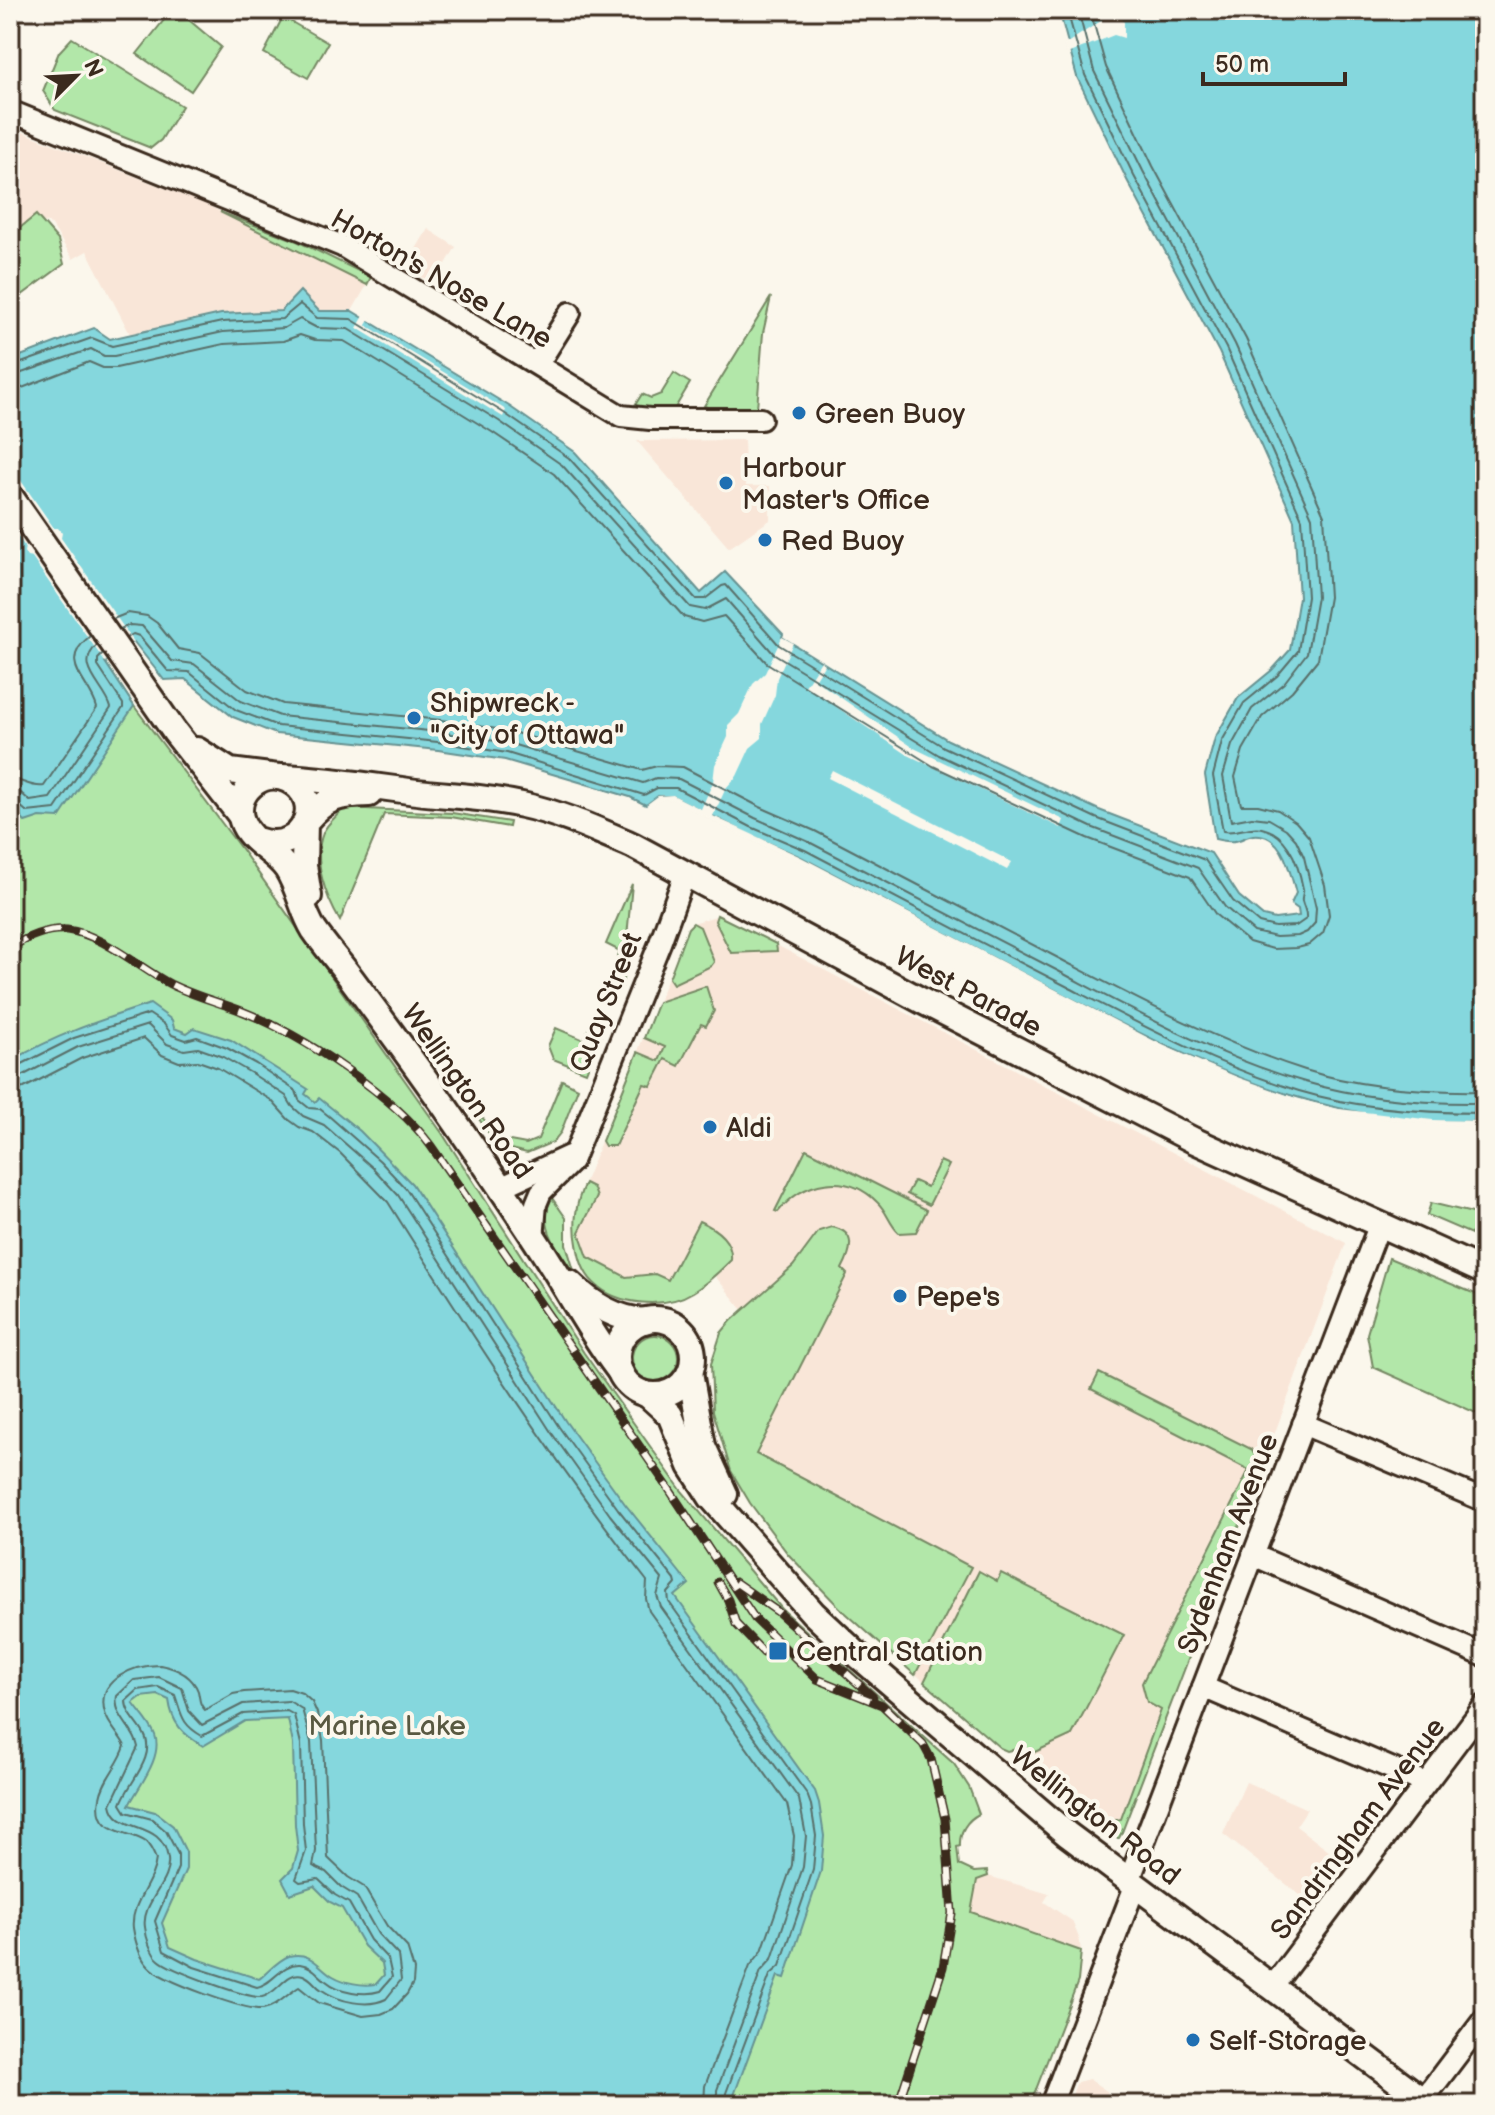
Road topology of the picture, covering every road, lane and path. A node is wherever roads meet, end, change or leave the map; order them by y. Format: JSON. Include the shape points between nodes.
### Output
{"nodes":[{"id":1,"x":10,"y":111,"type":"edge"},
{"id":2,"x":570,"y":313,"type":"dead end"},
{"id":3,"x":532,"y":361,"type":"junction"},
{"id":4,"x":761,"y":419,"type":"dead end"},
{"id":5,"x":10,"y":496,"type":"edge"},
{"id":6,"x":174,"y":731,"type":"junction"},
{"id":7,"x":277,"y":777,"type":"junction"},
{"id":8,"x":419,"y":792,"type":"junction"},
{"id":9,"x":240,"y":815,"type":"junction"},
{"id":10,"x":306,"y":822,"type":"junction"},
{"id":11,"x":257,"y":840,"type":"junction"},
{"id":12,"x":685,"y":874,"type":"junction"},
{"id":13,"x":333,"y":953,"type":"junction"},
{"id":14,"x":575,"y":1151,"type":"junction"},
{"id":15,"x":500,"y":1188,"type":"junction"},
{"id":16,"x":1379,"y":1226,"type":"junction"},
{"id":17,"x":533,"y":1239,"type":"junction"},
{"id":18,"x":551,"y":1265,"type":"junction"},
{"id":19,"x":1485,"y":1272,"type":"edge"},
{"id":20,"x":645,"y":1321,"type":"junction"},
{"id":21,"x":690,"y":1372,"type":"junction"},
{"id":22,"x":621,"y":1373,"type":"junction"},
{"id":23,"x":648,"y":1395,"type":"junction"},
{"id":24,"x":1303,"y":1424,"type":"junction"},
{"id":25,"x":1485,"y":1501,"type":"edge"},
{"id":26,"x":751,"y":1542,"type":"junction"},
{"id":27,"x":1253,"y":1555,"type":"junction"},
{"id":28,"x":1485,"y":1656,"type":"edge"},
{"id":29,"x":1203,"y":1687,"type":"junction"},
{"id":30,"x":1485,"y":1705,"type":"edge"},
{"id":31,"x":1425,"y":1783,"type":"junction"},
{"id":32,"x":1132,"y":1884,"type":"junction"},
{"id":33,"x":1273,"y":1986,"type":"junction"},
{"id":34,"x":1485,"y":2018,"type":"edge"},
{"id":35,"x":1426,"y":2103,"type":"edge"},
{"id":36,"x":1051,"y":2105,"type":"edge"}],
"edges":[{"from":1,"to":3,"type":"street","name":"Horton's Nose Lane","via":[[342,246]]},
{"from":2,"to":3,"type":"street","via":[[543,356]]},
{"from":3,"to":4,"type":"street","name":"Horton's Nose Lane","via":[[621,416]]},
{"from":5,"to":6,"type":"main road"},
{"from":6,"to":7,"type":"main road","name":"West Parade","via":[[230,771]]},
{"from":6,"to":9,"type":"main road"},
{"from":7,"to":8,"type":"main road","name":"West Parade"},
{"from":7,"to":9,"type":"main road","via":[[261,779],[244,793]]},
{"from":7,"to":10,"type":"main road","via":[[303,794]]},
{"from":8,"to":10,"type":"main road","name":"West Parade","via":[[337,797]]},
{"from":8,"to":12,"type":"main road","name":"West Parade","via":[[524,805],[605,834]]},
{"from":9,"to":11,"type":"main road"},
{"from":10,"to":11,"type":"main road","via":[[299,833],[279,844]]},
{"from":10,"to":13,"type":"main road","via":[[305,885]]},
{"from":11,"to":13,"type":"main road","via":[[288,871],[305,914]]},
{"from":12,"to":14,"type":"street","name":"Quay Street"},
{"from":12,"to":16,"type":"main road","name":"West Parade","via":[[1193,1140]]},
{"from":13,"to":15,"type":"main road","name":"Wellington Road"},
{"from":14,"to":15,"type":"street"},
{"from":14,"to":17,"type":"street","name":"Quay Street","via":[[567,1168],[541,1192]]},
{"from":15,"to":17,"type":"main road","name":"Wellington Road"},
{"from":16,"to":19,"type":"main road","name":"West Parade"},
{"from":16,"to":24,"type":"street","name":"Sydenham Avenue"},
{"from":17,"to":18,"type":"main road","name":"Wellington Road"},
{"from":18,"to":20,"type":"main road","name":"Wellington Road","via":[[601,1308]]},
{"from":18,"to":22,"type":"main road","name":"Wellington Road","via":[[596,1342]]},
{"from":20,"to":21,"type":"main road","via":[[669,1322],[685,1334],[693,1353]]},
{"from":20,"to":22,"type":"main road","via":[[621,1342]]},
{"from":21,"to":23,"type":"main road","via":[[673,1391]]},
{"from":21,"to":26,"type":"main road","name":"Wellington Road","via":[[703,1446]]},
{"from":22,"to":23,"type":"main road"},
{"from":23,"to":26,"type":"main road","name":"Wellington Road","via":[[670,1415],[691,1466],[711,1497]]},
{"from":24,"to":25,"type":"street"},
{"from":24,"to":27,"type":"street","name":"Sydenham Avenue"},
{"from":26,"to":32,"type":"main road","name":"Wellington Road","via":[[861,1658]]},
{"from":27,"to":28,"type":"street"},
{"from":27,"to":29,"type":"street","name":"Sydenham Avenue"},
{"from":29,"to":31,"type":"street"},
{"from":29,"to":32,"type":"street","name":"Sydenham Avenue"},
{"from":30,"to":31,"type":"street","name":"Sandringham Avenue"},
{"from":31,"to":33,"type":"street","name":"Sandringham Avenue"},
{"from":32,"to":33,"type":"main road","name":"Wellington Road"},
{"from":32,"to":36,"type":"street","name":"Sydenham Avenue"},
{"from":33,"to":35,"type":"main road","name":"Wellington Road"},
{"from":34,"to":35,"type":"street"}]}
